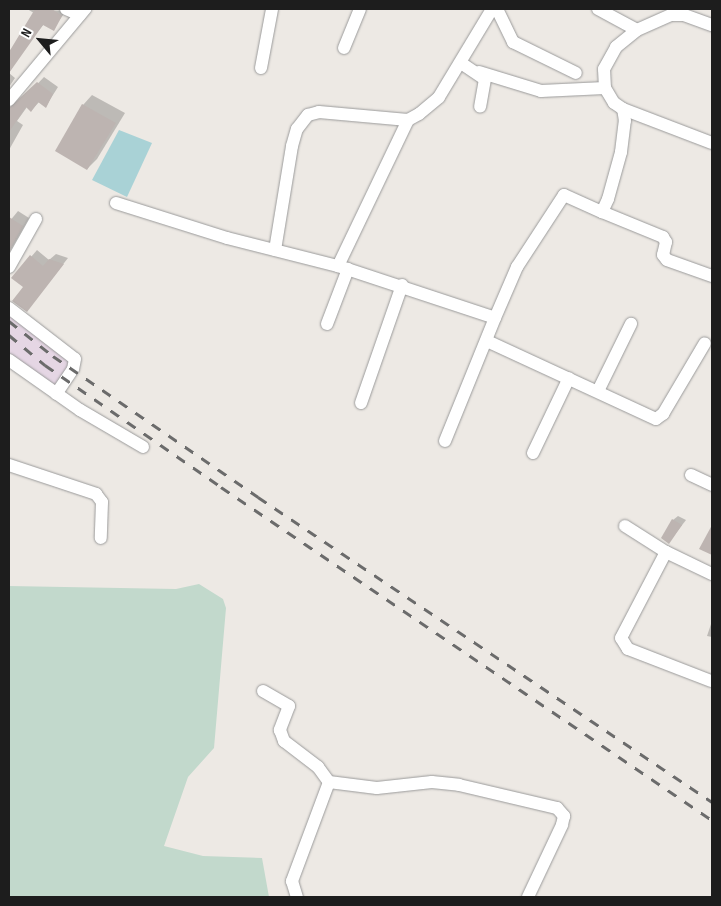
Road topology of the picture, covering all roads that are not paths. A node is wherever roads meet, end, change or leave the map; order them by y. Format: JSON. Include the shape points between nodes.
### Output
{"nodes":[{"id":1,"x":66,"y":9,"type":"edge"},
{"id":2,"x":272,"y":9,"type":"edge"},
{"id":3,"x":360,"y":9,"type":"edge"},
{"id":4,"x":492,"y":9,"type":"edge"},
{"id":5,"x":497,"y":9,"type":"edge"},
{"id":6,"x":598,"y":9,"type":"edge"},
{"id":7,"x":82,"y":12,"type":"edge"},
{"id":8,"x":712,"y":25,"type":"edge"},
{"id":9,"x":637,"y":30,"type":"junction"},
{"id":10,"x":344,"y":48,"type":"dead end"},
{"id":11,"x":461,"y":63,"type":"junction"},
{"id":12,"x":261,"y":68,"type":"dead end"},
{"id":13,"x":479,"y":72,"type":"junction"},
{"id":14,"x":576,"y":73,"type":"dead end"},
{"id":15,"x":605,"y":88,"type":"junction"},
{"id":16,"x":9,"y":100,"type":"edge"},
{"id":17,"x":480,"y":106,"type":"dead end"},
{"id":18,"x":623,"y":109,"type":"junction"},
{"id":19,"x":408,"y":120,"type":"junction"},
{"id":20,"x":712,"y":143,"type":"edge"},
{"id":21,"x":116,"y":203,"type":"dead end"},
{"id":22,"x":602,"y":212,"type":"junction"},
{"id":23,"x":36,"y":219,"type":"dead end"},
{"id":24,"x":275,"y":250,"type":"junction"},
{"id":25,"x":9,"y":267,"type":"edge"},
{"id":26,"x":343,"y":267,"type":"junction"},
{"id":27,"x":712,"y":276,"type":"edge"},
{"id":28,"x":402,"y":285,"type":"junction"},
{"id":29,"x":9,"y":308,"type":"edge"},
{"id":30,"x":495,"y":318,"type":"junction"},
{"id":31,"x":327,"y":324,"type":"dead end"},
{"id":32,"x":631,"y":324,"type":"dead end"},
{"id":33,"x":487,"y":341,"type":"junction"},
{"id":34,"x":705,"y":343,"type":"dead end"},
{"id":35,"x":9,"y":360,"type":"edge"},
{"id":36,"x":569,"y":378,"type":"junction"},
{"id":37,"x":598,"y":391,"type":"junction"},
{"id":38,"x":56,"y":394,"type":"junction"},
{"id":39,"x":360,"y":403,"type":"dead end"},
{"id":40,"x":445,"y":441,"type":"dead end"},
{"id":41,"x":143,"y":448,"type":"dead end"},
{"id":42,"x":533,"y":453,"type":"dead end"},
{"id":43,"x":9,"y":465,"type":"edge"},
{"id":44,"x":691,"y":475,"type":"dead end"},
{"id":45,"x":712,"y":485,"type":"edge"},
{"id":46,"x":625,"y":526,"type":"dead end"},
{"id":47,"x":101,"y":538,"type":"dead end"},
{"id":48,"x":666,"y":552,"type":"junction"},
{"id":49,"x":712,"y":574,"type":"edge"},
{"id":50,"x":711,"y":680,"type":"edge"},
{"id":51,"x":264,"y":691,"type":"dead end"},
{"id":52,"x":329,"y":782,"type":"junction"},
{"id":53,"x":297,"y":897,"type":"edge"},
{"id":54,"x":528,"y":897,"type":"edge"}],
"edges":[{"from":1,"to":7,"type":"street"},
{"from":2,"to":12,"type":"street"},
{"from":3,"to":10,"type":"street"},
{"from":4,"to":11,"type":"street"},
{"from":5,"to":14,"type":"street","via":[[513,42]]},
{"from":6,"to":9,"type":"street"},
{"from":7,"to":16,"type":"street"},
{"from":8,"to":9,"type":"street","via":[[684,15],[671,15],[658,18]]},
{"from":9,"to":15,"type":"street","via":[[616,47],[604,69]]},
{"from":11,"to":13,"type":"street"},
{"from":11,"to":19,"type":"street","via":[[439,97]]},
{"from":13,"to":15,"type":"street","via":[[541,91]]},
{"from":13,"to":17,"type":"street","via":[[486,84]]},
{"from":15,"to":18,"type":"street","via":[[614,103]]},
{"from":18,"to":20,"type":"street"},
{"from":18,"to":22,"type":"street","via":[[621,152]]},
{"from":19,"to":24,"type":"street","via":[[319,112],[308,114],[292,146]]},
{"from":19,"to":26,"type":"street"},
{"from":21,"to":24,"type":"street"},
{"from":22,"to":27,"type":"street","via":[[663,237],[666,242],[663,255],[667,260]]},
{"from":22,"to":30,"type":"street","via":[[564,195],[517,267]]},
{"from":23,"to":25,"type":"street"},
{"from":24,"to":26,"type":"street"},
{"from":26,"to":28,"type":"street"},
{"from":26,"to":31,"type":"street"},
{"from":28,"to":30,"type":"street"},
{"from":28,"to":39,"type":"street"},
{"from":29,"to":38,"type":"street","via":[[76,359]]},
{"from":30,"to":33,"type":"street"},
{"from":32,"to":37,"type":"street"},
{"from":33,"to":36,"type":"street"},
{"from":33,"to":40,"type":"street"},
{"from":34,"to":37,"type":"street","via":[[663,414],[656,419]]},
{"from":35,"to":38,"type":"street"},
{"from":36,"to":37,"type":"street"},
{"from":36,"to":42,"type":"street"},
{"from":38,"to":41,"type":"street"},
{"from":43,"to":47,"type":"street","via":[[96,494],[102,502]]},
{"from":44,"to":45,"type":"street"},
{"from":46,"to":48,"type":"street"},
{"from":48,"to":49,"type":"street"},
{"from":48,"to":50,"type":"street","via":[[621,638],[628,649]]},
{"from":51,"to":52,"type":"street","via":[[289,706],[280,730],[284,741],[318,767]]},
{"from":52,"to":53,"type":"street","via":[[292,881],[292,890]]},
{"from":52,"to":54,"type":"street","via":[[377,788],[432,782],[459,784],[556,808],[564,816],[562,825]]}]}
